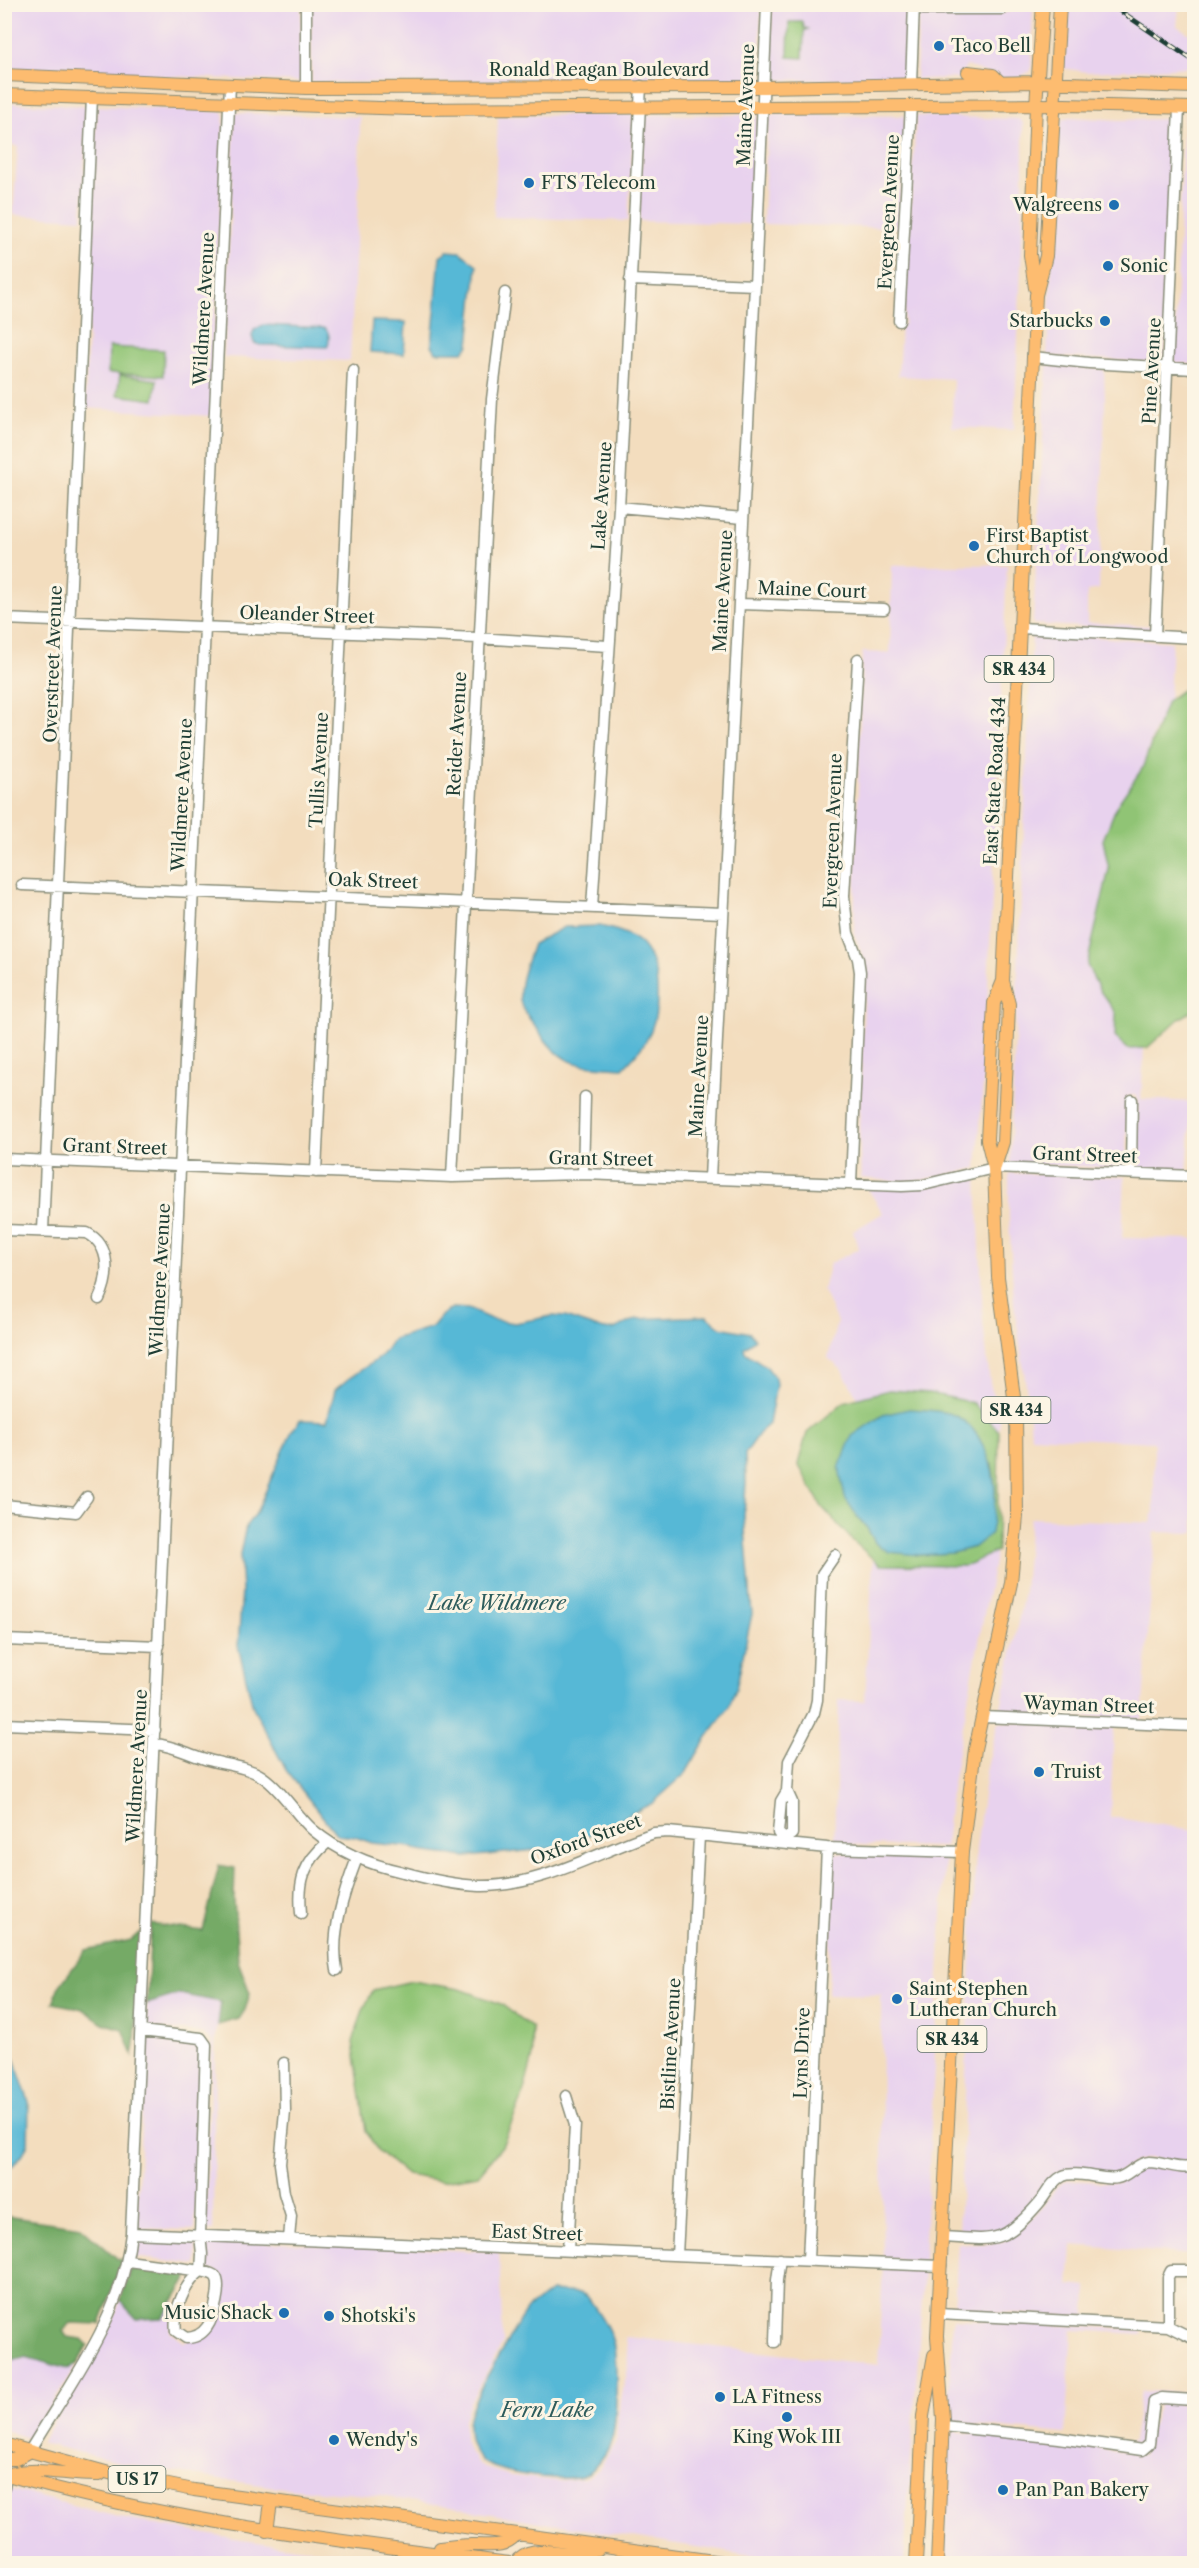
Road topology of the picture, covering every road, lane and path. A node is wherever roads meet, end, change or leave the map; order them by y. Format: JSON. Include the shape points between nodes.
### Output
{"nodes":[{"id":1,"x":306,"y":4,"type":"edge"},
{"id":2,"x":767,"y":4,"type":"edge"},
{"id":3,"x":1011,"y":4,"type":"edge"},
{"id":4,"x":1042,"y":4,"type":"edge"},
{"id":5,"x":1060,"y":4,"type":"edge"},
{"id":6,"x":914,"y":7,"type":"edge"},
{"id":7,"x":968,"y":72,"type":"dead end"},
{"id":8,"x":4,"y":75,"type":"edge"},
{"id":9,"x":1038,"y":82,"type":"junction"},
{"id":10,"x":1001,"y":83,"type":"junction"},
{"id":11,"x":1056,"y":83,"type":"junction"},
{"id":12,"x":911,"y":84,"type":"junction"},
{"id":13,"x":230,"y":85,"type":"junction"},
{"id":14,"x":640,"y":86,"type":"junction"},
{"id":15,"x":764,"y":87,"type":"junction"},
{"id":16,"x":1194,"y":87,"type":"edge"},
{"id":17,"x":306,"y":88,"type":"junction"},
{"id":18,"x":4,"y":95,"type":"edge"},
{"id":19,"x":92,"y":98,"type":"junction"},
{"id":20,"x":230,"y":103,"type":"junction"},
{"id":21,"x":911,"y":105,"type":"junction"},
{"id":22,"x":1036,"y":105,"type":"junction"},
{"id":23,"x":1055,"y":105,"type":"junction"},
{"id":24,"x":639,"y":106,"type":"junction"},
{"id":25,"x":763,"y":106,"type":"junction"},
{"id":26,"x":1179,"y":108,"type":"junction"},
{"id":27,"x":1194,"y":108,"type":"edge"},
{"id":28,"x":630,"y":280,"type":"junction"},
{"id":29,"x":755,"y":285,"type":"junction"},
{"id":30,"x":505,"y":293,"type":"dead end"},
{"id":31,"x":1036,"y":295,"type":"junction"},
{"id":32,"x":899,"y":321,"type":"dead end"},
{"id":33,"x":1033,"y":357,"type":"junction"},
{"id":34,"x":1169,"y":368,"type":"junction"},
{"id":35,"x":1194,"y":369,"type":"edge"},
{"id":36,"x":353,"y":370,"type":"dead end"},
{"id":37,"x":619,"y":507,"type":"junction"},
{"id":38,"x":743,"y":518,"type":"junction"},
{"id":39,"x":739,"y":604,"type":"junction"},
{"id":40,"x":884,"y":609,"type":"dead end"},
{"id":41,"x":4,"y":619,"type":"edge"},
{"id":42,"x":71,"y":622,"type":"junction"},
{"id":43,"x":206,"y":627,"type":"junction"},
{"id":44,"x":1021,"y":628,"type":"junction"},
{"id":45,"x":341,"y":632,"type":"junction"},
{"id":46,"x":1155,"y":636,"type":"junction"},
{"id":47,"x":478,"y":638,"type":"junction"},
{"id":48,"x":1194,"y":638,"type":"edge"},
{"id":49,"x":608,"y":646,"type":"junction"},
{"id":50,"x":858,"y":658,"type":"dead end"},
{"id":51,"x":22,"y":885,"type":"dead end"},
{"id":52,"x":60,"y":887,"type":"junction"},
{"id":53,"x":194,"y":891,"type":"junction"},
{"id":54,"x":330,"y":896,"type":"junction"},
{"id":55,"x":466,"y":901,"type":"junction"},
{"id":56,"x":592,"y":907,"type":"junction"},
{"id":57,"x":723,"y":913,"type":"junction"},
{"id":58,"x":585,"y":1097,"type":"dead end"},
{"id":59,"x":1132,"y":1100,"type":"dead end"},
{"id":60,"x":4,"y":1159,"type":"edge"},
{"id":61,"x":47,"y":1161,"type":"junction"},
{"id":62,"x":182,"y":1166,"type":"junction"},
{"id":63,"x":994,"y":1168,"type":"junction"},
{"id":64,"x":316,"y":1172,"type":"junction"},
{"id":65,"x":1131,"y":1172,"type":"junction"},
{"id":66,"x":583,"y":1174,"type":"junction"},
{"id":67,"x":1194,"y":1176,"type":"edge"},
{"id":68,"x":452,"y":1177,"type":"junction"},
{"id":69,"x":710,"y":1178,"type":"junction"},
{"id":70,"x":851,"y":1183,"type":"junction"},
{"id":71,"x":4,"y":1230,"type":"edge"},
{"id":72,"x":43,"y":1231,"type":"junction"},
{"id":73,"x":99,"y":1299,"type":"dead end"},
{"id":74,"x":87,"y":1497,"type":"dead end"},
{"id":75,"x":4,"y":1505,"type":"edge"},
{"id":76,"x":835,"y":1555,"type":"dead end"},
{"id":77,"x":4,"y":1640,"type":"edge"},
{"id":78,"x":159,"y":1646,"type":"junction"},
{"id":79,"x":982,"y":1717,"type":"junction"},
{"id":80,"x":4,"y":1724,"type":"edge"},
{"id":81,"x":1194,"y":1726,"type":"edge"},
{"id":82,"x":155,"y":1730,"type":"junction"},
{"id":83,"x":154,"y":1744,"type":"junction"},
{"id":84,"x":699,"y":1836,"type":"junction"},
{"id":85,"x":785,"y":1841,"type":"junction"},
{"id":86,"x":328,"y":1842,"type":"junction"},
{"id":87,"x":827,"y":1848,"type":"junction"},
{"id":88,"x":962,"y":1852,"type":"junction"},
{"id":89,"x":357,"y":1858,"type":"junction"},
{"id":90,"x":301,"y":1913,"type":"dead end"},
{"id":91,"x":337,"y":1970,"type":"dead end"},
{"id":92,"x":141,"y":2031,"type":"junction"},
{"id":93,"x":284,"y":2063,"type":"dead end"},
{"id":94,"x":566,"y":2096,"type":"dead end"},
{"id":95,"x":1194,"y":2166,"type":"edge"},
{"id":96,"x":131,"y":2233,"type":"junction"},
{"id":97,"x":200,"y":2235,"type":"junction"},
{"id":98,"x":942,"y":2237,"type":"junction"},
{"id":99,"x":290,"y":2239,"type":"junction"},
{"id":100,"x":568,"y":2250,"type":"junction"},
{"id":101,"x":677,"y":2255,"type":"junction"},
{"id":102,"x":780,"y":2259,"type":"junction"},
{"id":103,"x":808,"y":2260,"type":"junction"},
{"id":104,"x":128,"y":2261,"type":"junction"},
{"id":105,"x":941,"y":2266,"type":"junction"},
{"id":106,"x":201,"y":2271,"type":"junction"},
{"id":107,"x":1194,"y":2271,"type":"edge"},
{"id":108,"x":938,"y":2314,"type":"junction"},
{"id":109,"x":1168,"y":2326,"type":"junction"},
{"id":110,"x":937,"y":2336,"type":"junction"},
{"id":111,"x":1194,"y":2339,"type":"edge"},
{"id":112,"x":775,"y":2342,"type":"dead end"},
{"id":113,"x":1194,"y":2400,"type":"edge"},
{"id":114,"x":943,"y":2426,"type":"junction"},
{"id":115,"x":4,"y":2444,"type":"edge"},
{"id":116,"x":29,"y":2452,"type":"junction"},
{"id":117,"x":4,"y":2459,"type":"edge"},
{"id":118,"x":113,"y":2474,"type":"junction"},
{"id":119,"x":5,"y":2479,"type":"edge"},
{"id":120,"x":271,"y":2502,"type":"junction"},
{"id":121,"x":267,"y":2531,"type":"junction"},
{"id":122,"x":516,"y":2535,"type":"junction"},
{"id":123,"x":611,"y":2547,"type":"junction"},
{"id":124,"x":421,"y":2551,"type":"junction"},
{"id":125,"x":515,"y":2563,"type":"edge"},
{"id":126,"x":736,"y":2564,"type":"edge"},
{"id":127,"x":916,"y":2564,"type":"edge"},
{"id":128,"x":937,"y":2564,"type":"edge"}],
"edges":[{"from":1,"to":17,"type":"street"},
{"from":2,"to":15,"type":"street","name":"Maine Avenue"},
{"from":3,"to":6,"type":"street","via":[[1004,9]]},
{"from":4,"to":9,"type":"main road","number":"SR 434"},
{"from":5,"to":11,"type":"main road","number":"SR 434"},
{"from":6,"to":12,"type":"street"},
{"from":7,"to":10,"type":"main road","via":[[993,75]]},
{"from":8,"to":13,"type":"main road","name":"Ronald Reagan Boulevard"},
{"from":9,"to":10,"type":"main road","name":"Ronald Reagan Boulevard"},
{"from":9,"to":11,"type":"main road","name":"Ronald Reagan Boulevard"},
{"from":9,"to":22,"type":"main road","number":"SR 434"},
{"from":10,"to":12,"type":"main road","name":"Ronald Reagan Boulevard"},
{"from":11,"to":16,"type":"main road","name":"Ronald Reagan Boulevard"},
{"from":11,"to":23,"type":"main road","number":"SR 434"},
{"from":12,"to":15,"type":"main road","name":"Ronald Reagan Boulevard"},
{"from":13,"to":17,"type":"main road","name":"Ronald Reagan Boulevard"},
{"from":13,"to":20,"type":"street","name":"Wildmere Avenue"},
{"from":14,"to":15,"type":"main road","name":"Ronald Reagan Boulevard"},
{"from":14,"to":17,"type":"main road","name":"Ronald Reagan Boulevard"},
{"from":14,"to":24,"type":"street","name":"Lake Avenue"},
{"from":15,"to":25,"type":"street","name":"Maine Avenue"},
{"from":18,"to":19,"type":"main road","name":"Ronald Reagan Boulevard"},
{"from":19,"to":20,"type":"main road","name":"Ronald Reagan Boulevard"},
{"from":19,"to":42,"type":"street","name":"Overstreet Avenue"},
{"from":20,"to":24,"type":"main road","name":"Ronald Reagan Boulevard","via":[[410,109]]},
{"from":20,"to":43,"type":"street","name":"Wildmere Avenue"},
{"from":21,"to":22,"type":"main road","name":"Ronald Reagan Boulevard"},
{"from":21,"to":25,"type":"main road","name":"Ronald Reagan Boulevard"},
{"from":21,"to":32,"type":"street","name":"Evergreen Avenue"},
{"from":22,"to":23,"type":"main road","name":"Ronald Reagan Boulevard"},
{"from":22,"to":31,"type":"main road","name":"East State Road 434","number":"SR 434","via":[[1030,255]]},
{"from":23,"to":26,"type":"main road","name":"Ronald Reagan Boulevard"},
{"from":23,"to":31,"type":"main road","name":"East State Road 434","number":"SR 434","via":[[1046,256]]},
{"from":24,"to":25,"type":"main road","name":"Ronald Reagan Boulevard"},
{"from":24,"to":28,"type":"street","name":"Lake Avenue"},
{"from":25,"to":29,"type":"street","name":"Maine Avenue"},
{"from":26,"to":27,"type":"main road","name":"Ronald Reagan Boulevard"},
{"from":26,"to":34,"type":"street","name":"Pine Avenue"},
{"from":28,"to":29,"type":"street"},
{"from":28,"to":37,"type":"street","name":"Lake Avenue"},
{"from":29,"to":38,"type":"street","name":"Maine Avenue"},
{"from":30,"to":47,"type":"street","name":"Reider Avenue","via":[[492,399]]},
{"from":31,"to":33,"type":"main road","name":"East State Road 434","number":"SR 434"},
{"from":33,"to":34,"type":"street"},
{"from":33,"to":44,"type":"main road","name":"East State Road 434","number":"SR 434"},
{"from":34,"to":35,"type":"street"},
{"from":34,"to":46,"type":"street","name":"Pine Avenue"},
{"from":36,"to":45,"type":"street","name":"Tullis Avenue"},
{"from":37,"to":38,"type":"street"},
{"from":37,"to":49,"type":"street","name":"Lake Avenue"},
{"from":38,"to":39,"type":"street","name":"Maine Avenue"},
{"from":39,"to":40,"type":"street","name":"Maine Court"},
{"from":39,"to":57,"type":"street","name":"Maine Avenue"},
{"from":41,"to":42,"type":"street","name":"Oleander Street"},
{"from":42,"to":43,"type":"street","name":"Oleander Street"},
{"from":42,"to":52,"type":"street","name":"Overstreet Avenue"},
{"from":43,"to":45,"type":"street","name":"Oleander Street"},
{"from":43,"to":53,"type":"street","name":"Wildmere Avenue"},
{"from":44,"to":46,"type":"street"},
{"from":44,"to":63,"type":"main road","name":"East State Road 434","number":"SR 434","via":[[1003,981],[1009,1004],[1003,1142]]},
{"from":45,"to":47,"type":"street","name":"Oleander Street"},
{"from":45,"to":54,"type":"street","name":"Tullis Avenue"},
{"from":46,"to":48,"type":"street"},
{"from":47,"to":49,"type":"street","name":"Oleander Street"},
{"from":47,"to":55,"type":"street","name":"Reider Avenue"},
{"from":49,"to":56,"type":"street","name":"Lake Avenue"},
{"from":50,"to":70,"type":"street","name":"Evergreen Avenue","via":[[844,896],[848,933],[860,972]]},
{"from":51,"to":52,"type":"street","name":"Oak Street"},
{"from":52,"to":53,"type":"street","name":"Oak Street"},
{"from":52,"to":61,"type":"street","name":"Overstreet Avenue"},
{"from":53,"to":54,"type":"street","name":"Oak Street"},
{"from":53,"to":62,"type":"street","name":"Wildmere Avenue"},
{"from":54,"to":55,"type":"street","name":"Oak Street"},
{"from":54,"to":64,"type":"street","name":"Tullis Avenue"},
{"from":55,"to":56,"type":"street","name":"Oak Street"},
{"from":55,"to":68,"type":"street","name":"Reider Avenue"},
{"from":56,"to":57,"type":"street","name":"Oak Street"},
{"from":57,"to":69,"type":"street","name":"Maine Avenue"},
{"from":58,"to":66,"type":"street"},
{"from":59,"to":65,"type":"street"},
{"from":60,"to":61,"type":"street","name":"Grant Street"},
{"from":61,"to":62,"type":"street","name":"Grant Street"},
{"from":61,"to":72,"type":"street","name":"Overstreet Avenue"},
{"from":62,"to":64,"type":"street","name":"Grant Street"},
{"from":62,"to":78,"type":"street","name":"Wildmere Avenue"},
{"from":63,"to":65,"type":"street","name":"Grant Street"},
{"from":63,"to":70,"type":"street","name":"Grant Street","via":[[923,1185]]},
{"from":63,"to":79,"type":"main road","number":"SR 434","via":[[995,1240],[1015,1401],[1018,1483],[1011,1582]]},
{"from":64,"to":68,"type":"street","name":"Grant Street"},
{"from":65,"to":67,"type":"street","name":"Grant Street"},
{"from":66,"to":68,"type":"street","name":"Grant Street"},
{"from":66,"to":69,"type":"street","name":"Grant Street"},
{"from":69,"to":70,"type":"street","name":"Grant Street"},
{"from":71,"to":72,"type":"street"},
{"from":72,"to":73,"type":"street","via":[[87,1233],[99,1243],[106,1264],[106,1284]]},
{"from":74,"to":75,"type":"street","via":[[76,1512]]},
{"from":76,"to":85,"type":"street","via":[[822,1574],[816,1707],[789,1761],[787,1791],[792,1802],[792,1834]]},
{"from":77,"to":78,"type":"street"},
{"from":78,"to":82,"type":"street","name":"Wildmere Avenue"},
{"from":79,"to":81,"type":"street","name":"Wayman Street"},
{"from":79,"to":88,"type":"main road","number":"SR 434","via":[[969,1783]]},
{"from":80,"to":82,"type":"street"},
{"from":82,"to":83,"type":"street","name":"Wildmere Avenue"},
{"from":83,"to":86,"type":"street","name":"Oxford Street","via":[[180,1748],[262,1776]]},
{"from":83,"to":92,"type":"street","name":"Wildmere Avenue"},
{"from":84,"to":85,"type":"street","name":"Oxford Street"},
{"from":84,"to":89,"type":"street","name":"Oxford Street","via":[[654,1833],[553,1872],[482,1886],[412,1875]]},
{"from":84,"to":101,"type":"street","name":"Bistline Avenue"},
{"from":85,"to":87,"type":"street","name":"Oxford Street"},
{"from":86,"to":89,"type":"street","name":"Oxford Street"},
{"from":86,"to":90,"type":"street","via":[[308,1863],[300,1880]]},
{"from":87,"to":88,"type":"street","name":"Oxford Street"},
{"from":87,"to":103,"type":"street","name":"Lyns Drive"},
{"from":88,"to":98,"type":"main road","number":"SR 434"},
{"from":89,"to":91,"type":"street","via":[[337,1929]]},
{"from":92,"to":96,"type":"street","name":"Wildmere Avenue"},
{"from":92,"to":97,"type":"street","via":[[201,2038],[206,2045]]},
{"from":93,"to":99,"type":"street","via":[[280,2163],[291,2216]]},
{"from":94,"to":100,"type":"street","via":[[575,2125]]},
{"from":95,"to":98,"type":"street","via":[[1149,2162],[1118,2178],[1065,2175],[1052,2184],[1017,2226],[1001,2237]]},
{"from":96,"to":97,"type":"street","name":"East Street"},
{"from":96,"to":104,"type":"street","name":"Wildmere Avenue"},
{"from":97,"to":99,"type":"street","name":"East Street"},
{"from":97,"to":106,"type":"street"},
{"from":98,"to":105,"type":"main road","number":"SR 434"},
{"from":99,"to":100,"type":"street","name":"East Street"},
{"from":100,"to":101,"type":"street","name":"East Street"},
{"from":101,"to":102,"type":"street","name":"East Street"},
{"from":102,"to":103,"type":"street","name":"East Street"},
{"from":102,"to":112,"type":"street"},
{"from":103,"to":105,"type":"street","name":"East Street"},
{"from":104,"to":106,"type":"street"},
{"from":104,"to":116,"type":"street","name":"Wildmere Avenue","via":[[109,2319]]},
{"from":105,"to":108,"type":"main road","number":"SR 434"},
{"from":106,"to":106,"type":"street","via":[[215,2275],[218,2281],[214,2312],[202,2332],[186,2338],[176,2331],[178,2307],[187,2287]]},
{"from":107,"to":109,"type":"street","via":[[1171,2271],[1168,2277]]},
{"from":108,"to":109,"type":"street"},
{"from":108,"to":110,"type":"main road","number":"SR 434"},
{"from":109,"to":111,"type":"street"},
{"from":110,"to":114,"type":"main road","number":"SR 434"},
{"from":110,"to":127,"type":"main road","number":"SR 434","via":[[923,2416]]},
{"from":113,"to":114,"type":"street","via":[[1162,2398],[1154,2402],[1149,2444],[1142,2450]]},
{"from":114,"to":128,"type":"main road","number":"SR 434"},
{"from":115,"to":116,"type":"main road","number":"US 17"},
{"from":116,"to":117,"type":"main road","via":[[16,2459]]},
{"from":116,"to":118,"type":"main road","number":"US 17"},
{"from":118,"to":119,"type":"main road","via":[[77,2476],[35,2469]]},
{"from":118,"to":120,"type":"main road","number":"US 17"},
{"from":119,"to":121,"type":"main road","number":"US 17","via":[[135,2508]]},
{"from":120,"to":121,"type":"main road"},
{"from":120,"to":122,"type":"main road","number":"US 17"},
{"from":121,"to":124,"type":"main road","number":"US 17"},
{"from":122,"to":123,"type":"main road","number":"US 17"},
{"from":122,"to":124,"type":"main road","via":[[497,2546]]},
{"from":123,"to":125,"type":"main road","via":[[572,2553],[532,2551],[521,2554]]},
{"from":123,"to":126,"type":"main road","number":"US 17"},
{"from":124,"to":125,"type":"main road","number":"US 17"}]}
